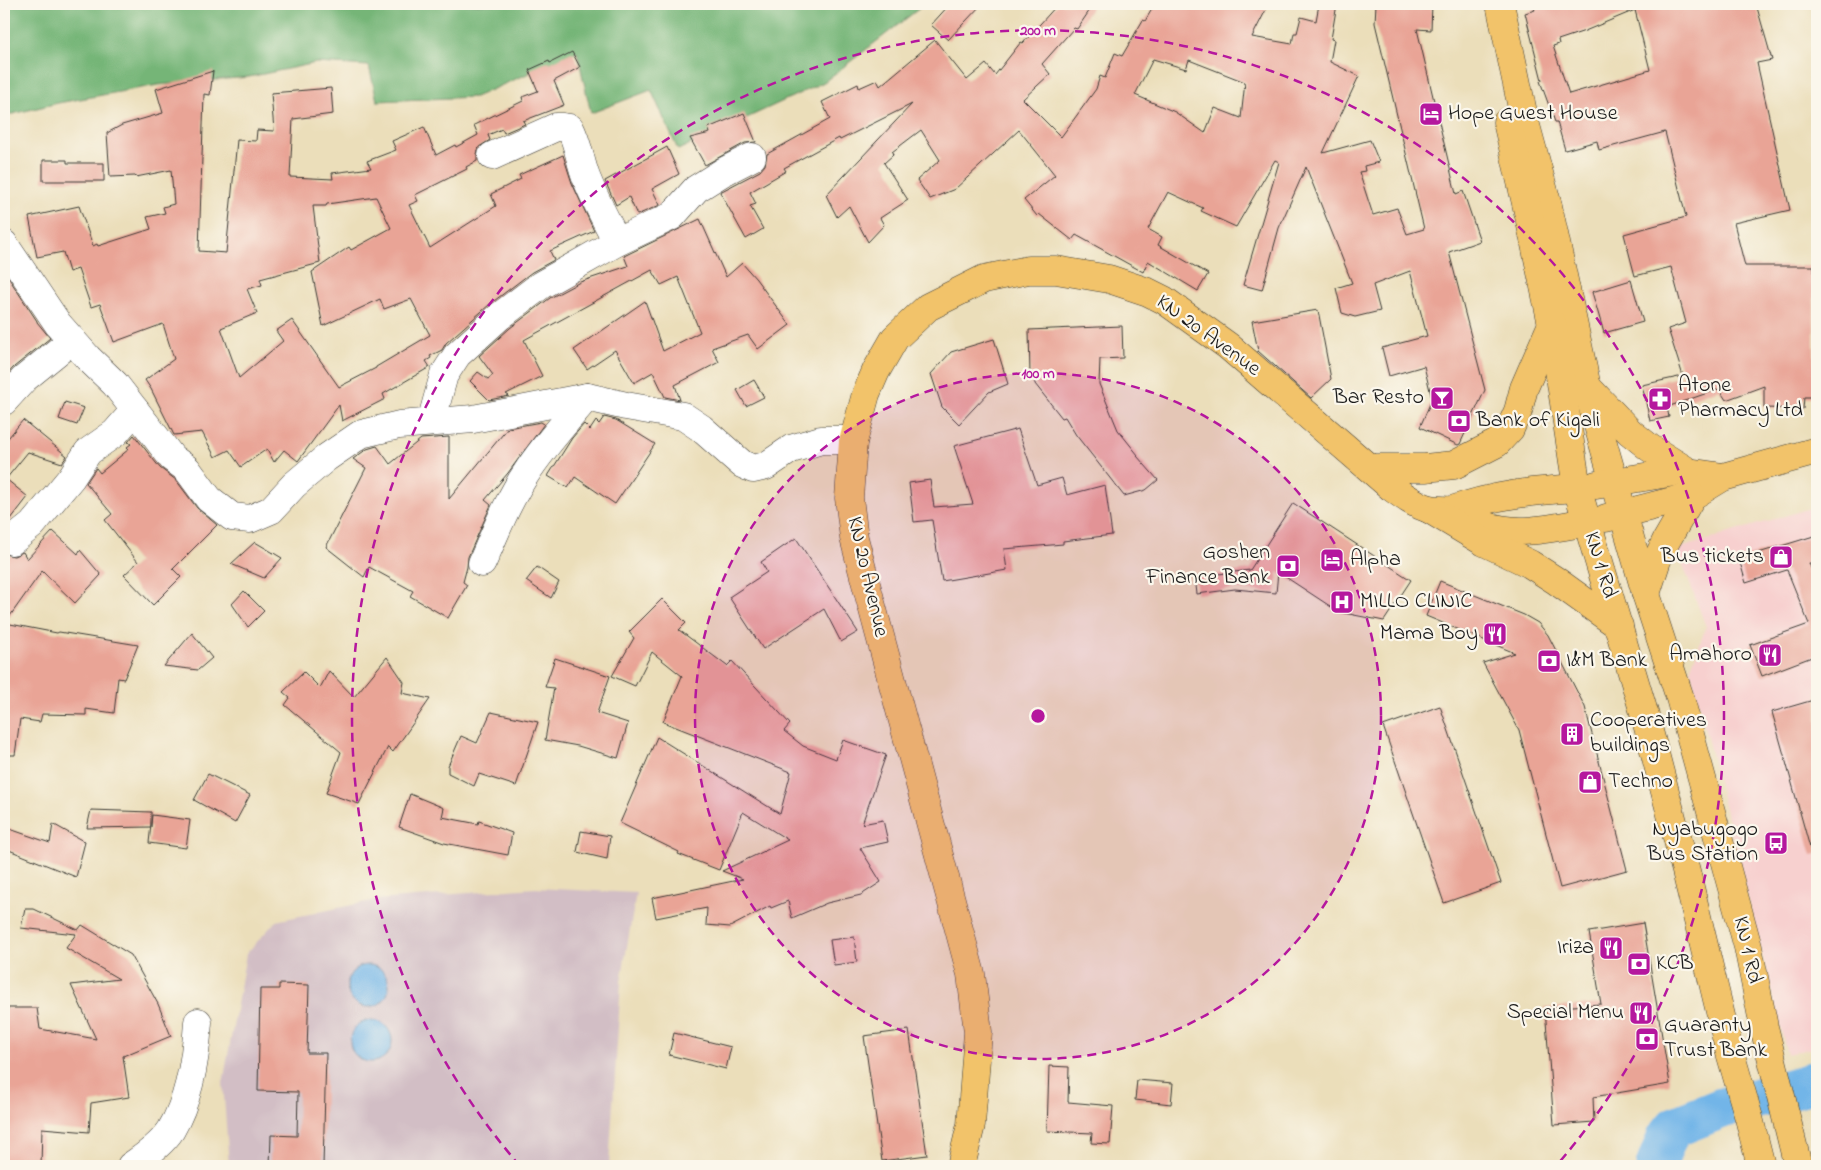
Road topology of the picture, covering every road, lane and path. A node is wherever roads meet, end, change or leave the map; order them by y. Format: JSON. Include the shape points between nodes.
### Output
{"nodes":[{"id":1,"x":1484,"y":4,"type":"edge"},
{"id":2,"x":1500,"y":4,"type":"edge"},
{"id":3,"x":492,"y":156,"type":"dead end"},
{"id":4,"x":752,"y":157,"type":"dead end"},
{"id":5,"x":617,"y":242,"type":"junction"},
{"id":6,"x":4,"y":244,"type":"edge"},
{"id":7,"x":1552,"y":324,"type":"junction"},
{"id":8,"x":72,"y":340,"type":"junction"},
{"id":9,"x":1587,"y":387,"type":"junction"},
{"id":10,"x":587,"y":397,"type":"junction"},
{"id":11,"x":4,"y":400,"type":"edge"},
{"id":12,"x":135,"y":410,"type":"junction"},
{"id":13,"x":431,"y":422,"type":"junction"},
{"id":14,"x":853,"y":442,"type":"junction"},
{"id":15,"x":1817,"y":451,"type":"edge"},
{"id":16,"x":1370,"y":468,"type":"junction"},
{"id":17,"x":1614,"y":481,"type":"junction"},
{"id":18,"x":1691,"y":484,"type":"junction"},
{"id":19,"x":1578,"y":488,"type":"junction"},
{"id":20,"x":1441,"y":510,"type":"junction"},
{"id":21,"x":1623,"y":515,"type":"junction"},
{"id":22,"x":1587,"y":522,"type":"junction"},
{"id":23,"x":12,"y":541,"type":"dead end"},
{"id":24,"x":482,"y":563,"type":"dead end"},
{"id":25,"x":1646,"y":594,"type":"junction"},
{"id":26,"x":1619,"y":626,"type":"junction"},
{"id":27,"x":198,"y":1022,"type":"dead end"},
{"id":28,"x":131,"y":1166,"type":"edge"},
{"id":29,"x":961,"y":1166,"type":"edge"},
{"id":30,"x":1760,"y":1166,"type":"edge"},
{"id":31,"x":1798,"y":1166,"type":"edge"}],
"edges":[{"from":1,"to":7,"type":"main road","name":"KN 1 Rd","via":[[1508,130]]},
{"from":2,"to":9,"type":"main road","name":"KN 1 Rd"},
{"from":3,"to":5,"type":"street","via":[[556,128],[570,128],[596,201]]},
{"from":4,"to":5,"type":"street","via":[[696,189],[672,216]]},
{"from":5,"to":13,"type":"street","via":[[541,285],[457,355],[444,375]]},
{"from":6,"to":8,"type":"street","via":[[50,314]]},
{"from":7,"to":16,"type":"main road","via":[[1510,429],[1497,443],[1454,465]]},
{"from":7,"to":19,"type":"main road","name":"KN 1 Rd"},
{"from":8,"to":11,"type":"street","via":[[24,379]]},
{"from":8,"to":12,"type":"street","via":[[115,384]]},
{"from":9,"to":17,"type":"main road","name":"KN 1 Rd"},
{"from":9,"to":18,"type":"main road","via":[[1630,432]]},
{"from":10,"to":13,"type":"street","via":[[472,419]]},
{"from":10,"to":14,"type":"street","via":[[683,416],[752,469],[766,466],[791,449],[821,440]]},
{"from":10,"to":24,"type":"street","via":[[529,469],[508,504]]},
{"from":12,"to":13,"type":"street","via":[[209,499],[232,516],[250,519],[271,510],[294,485],[361,434]]},
{"from":12,"to":23,"type":"street","via":[[115,433],[88,452],[32,525]]},
{"from":14,"to":16,"type":"main road","name":"KN 20 Avenue","via":[[866,394],[885,354],[895,338],[928,307],[984,279],[1028,270],[1056,270],[1109,279],[1164,300],[1228,346]]},
{"from":14,"to":29,"type":"main road","name":"KN 20 Avenue","via":[[849,498],[854,538],[971,974],[978,1032],[970,1125]]},
{"from":15,"to":18,"type":"main road"},
{"from":16,"to":20,"type":"main road","name":"KN 20 Avenue","via":[[1400,494]]},
{"from":17,"to":18,"type":"main road","via":[[1681,471]]},
{"from":17,"to":19,"type":"main road"},
{"from":17,"to":21,"type":"main road","name":"KN 1 Rd"},
{"from":18,"to":21,"type":"main road","name":"KN 20 Avenue"},
{"from":18,"to":25,"type":"main road","via":[[1657,560]]},
{"from":19,"to":20,"type":"main road","via":[[1506,495]]},
{"from":19,"to":22,"type":"main road","name":"KN 1 Rd"},
{"from":20,"to":22,"type":"main road","name":"KN 20 Avenue","via":[[1484,525],[1522,531]]},
{"from":20,"to":26,"type":"main road","via":[[1484,542],[1555,580]]},
{"from":21,"to":22,"type":"main road","name":"KN 20 Avenue"},
{"from":21,"to":25,"type":"main road","name":"KN 1 Rd"},
{"from":22,"to":26,"type":"main road","name":"KN 1 Rd"},
{"from":25,"to":31,"type":"main road","name":"KN 1 Rd","via":[[1680,698],[1748,947]]},
{"from":26,"to":30,"type":"main road","name":"KN 1 Rd","via":[[1683,861]]},
{"from":27,"to":28,"type":"street","via":[[194,1063],[184,1102],[170,1131]]}]}
